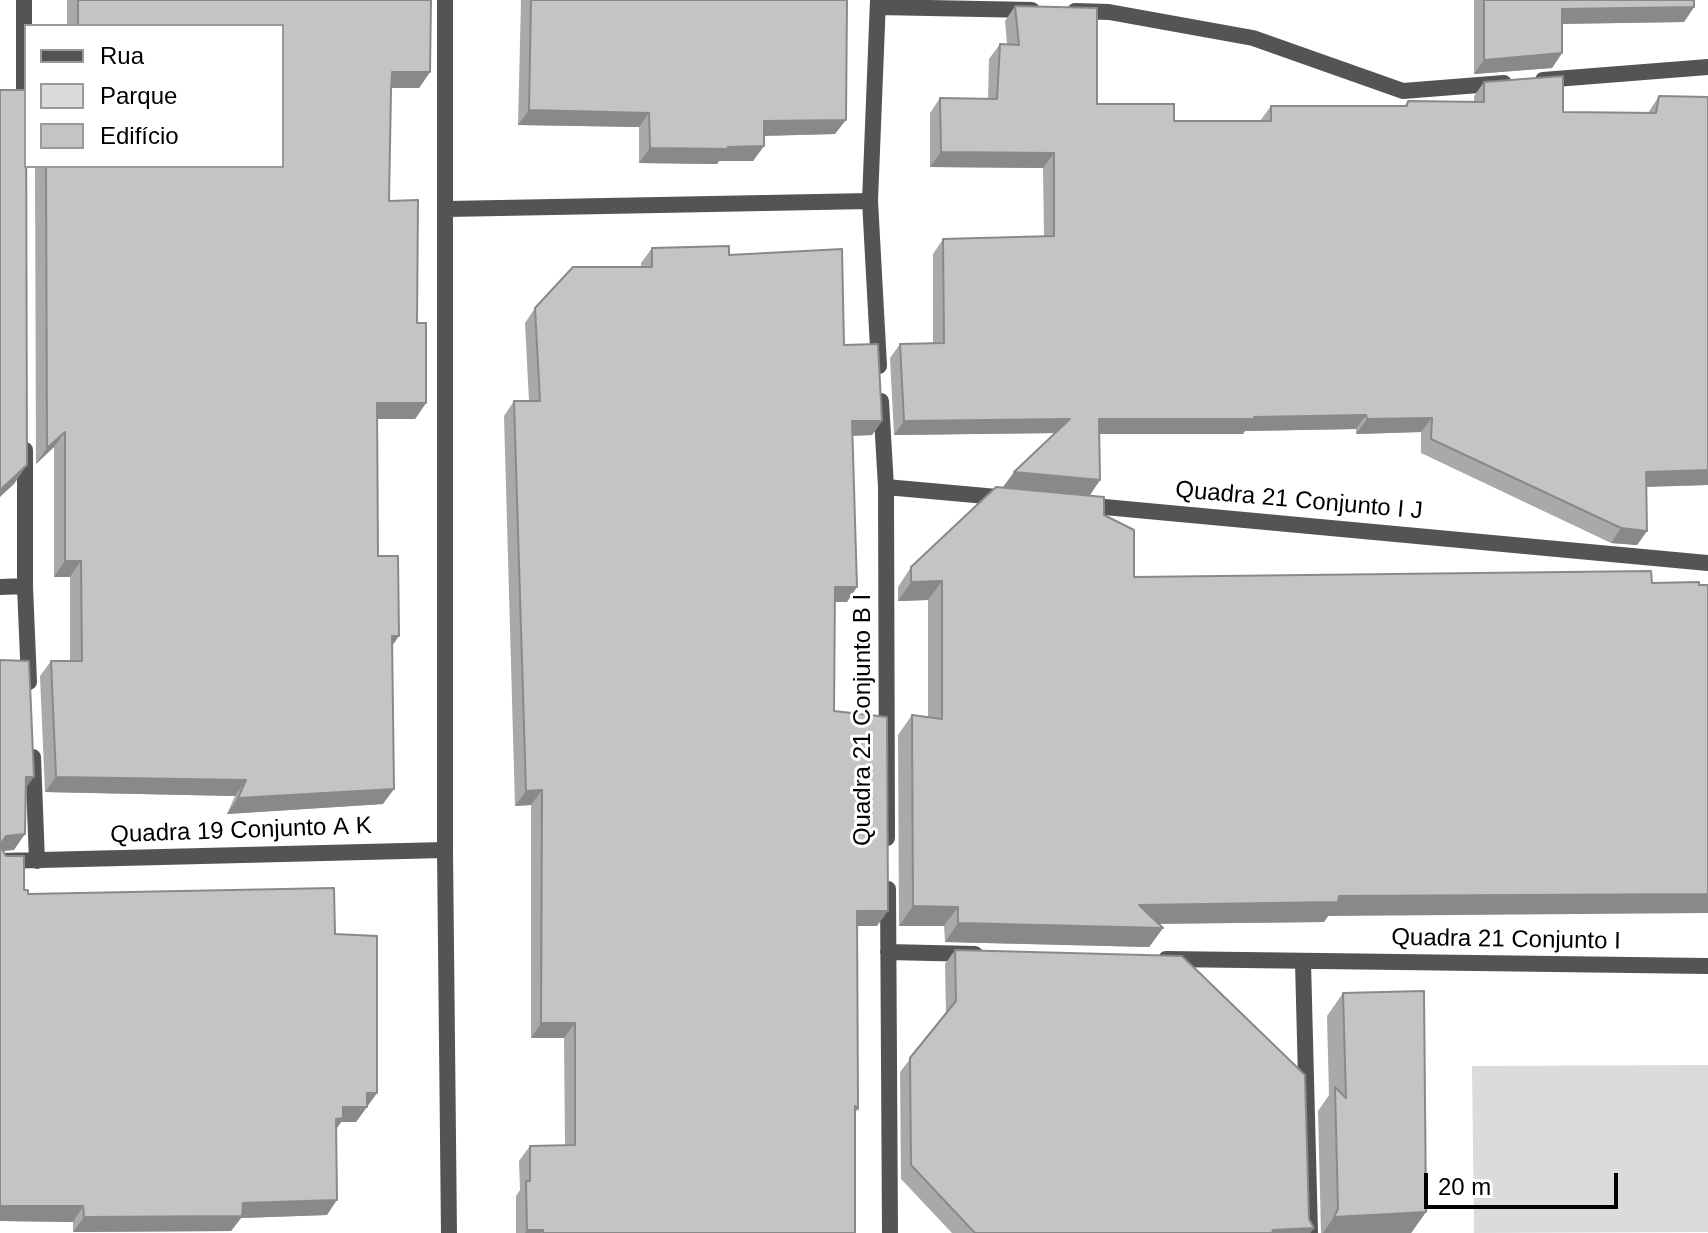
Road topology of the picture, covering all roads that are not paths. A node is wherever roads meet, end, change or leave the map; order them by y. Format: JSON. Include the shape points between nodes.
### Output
{"nodes":[{"id":1,"x":24,"y":0,"type":"edge"},
{"id":2,"x":445,"y":0,"type":"edge"},
{"id":3,"x":878,"y":3,"type":"edge"},
{"id":4,"x":1708,"y":67,"type":"edge"},
{"id":5,"x":24,"y":127,"type":"edge"},
{"id":6,"x":870,"y":201,"type":"junction"},
{"id":7,"x":447,"y":209,"type":"junction"},
{"id":8,"x":25,"y":428,"type":"edge"},
{"id":9,"x":886,"y":487,"type":"junction"},
{"id":10,"x":1028,"y":500,"type":"edge"},
{"id":11,"x":1060,"y":503,"type":"edge"},
{"id":12,"x":1708,"y":563,"type":"edge"},
{"id":13,"x":25,"y":586,"type":"junction"},
{"id":14,"x":0,"y":587,"type":"edge"},
{"id":15,"x":30,"y":693,"type":"edge"},
{"id":16,"x":32,"y":739,"type":"edge"},
{"id":17,"x":445,"y":850,"type":"junction"},
{"id":18,"x":0,"y":861,"type":"edge"},
{"id":19,"x":37,"y":861,"type":"junction"},
{"id":20,"x":888,"y":952,"type":"junction"},
{"id":21,"x":1000,"y":955,"type":"edge"},
{"id":22,"x":1143,"y":958,"type":"edge"},
{"id":23,"x":1303,"y":962,"type":"junction"},
{"id":24,"x":1708,"y":966,"type":"edge"},
{"id":25,"x":449,"y":1233,"type":"edge"},
{"id":26,"x":890,"y":1233,"type":"edge"},
{"id":27,"x":1310,"y":1233,"type":"edge"}],
"edges":[{"from":1,"to":5,"type":"street"},
{"from":2,"to":7,"type":"street"},
{"from":3,"to":4,"type":"street","via":[[1109,12],[1253,38],[1403,91]]},
{"from":3,"to":6,"type":"street","name":"Quadra 21 Conjunto B I"},
{"from":6,"to":7,"type":"street"},
{"from":6,"to":9,"type":"street","name":"Quadra 21 Conjunto B I"},
{"from":7,"to":17,"type":"street"},
{"from":8,"to":13,"type":"street"},
{"from":9,"to":10,"type":"street"},
{"from":9,"to":20,"type":"street","name":"Quadra 21 Conjunto B I"},
{"from":11,"to":12,"type":"street","name":"Quadra 21 Conjunto I J"},
{"from":13,"to":14,"type":"street"},
{"from":13,"to":15,"type":"street"},
{"from":16,"to":19,"type":"street"},
{"from":17,"to":19,"type":"street","name":"Quadra 19 Conjunto A K"},
{"from":17,"to":25,"type":"street"},
{"from":18,"to":19,"type":"street","name":"Quadra 19 Conjunto A K"},
{"from":20,"to":21,"type":"street"},
{"from":20,"to":26,"type":"street","name":"Quadra 21 Conjunto B I"},
{"from":22,"to":23,"type":"street","name":"Quadra 21 Conjunto I"},
{"from":23,"to":24,"type":"street","name":"Quadra 21 Conjunto I"},
{"from":23,"to":27,"type":"street"}]}
